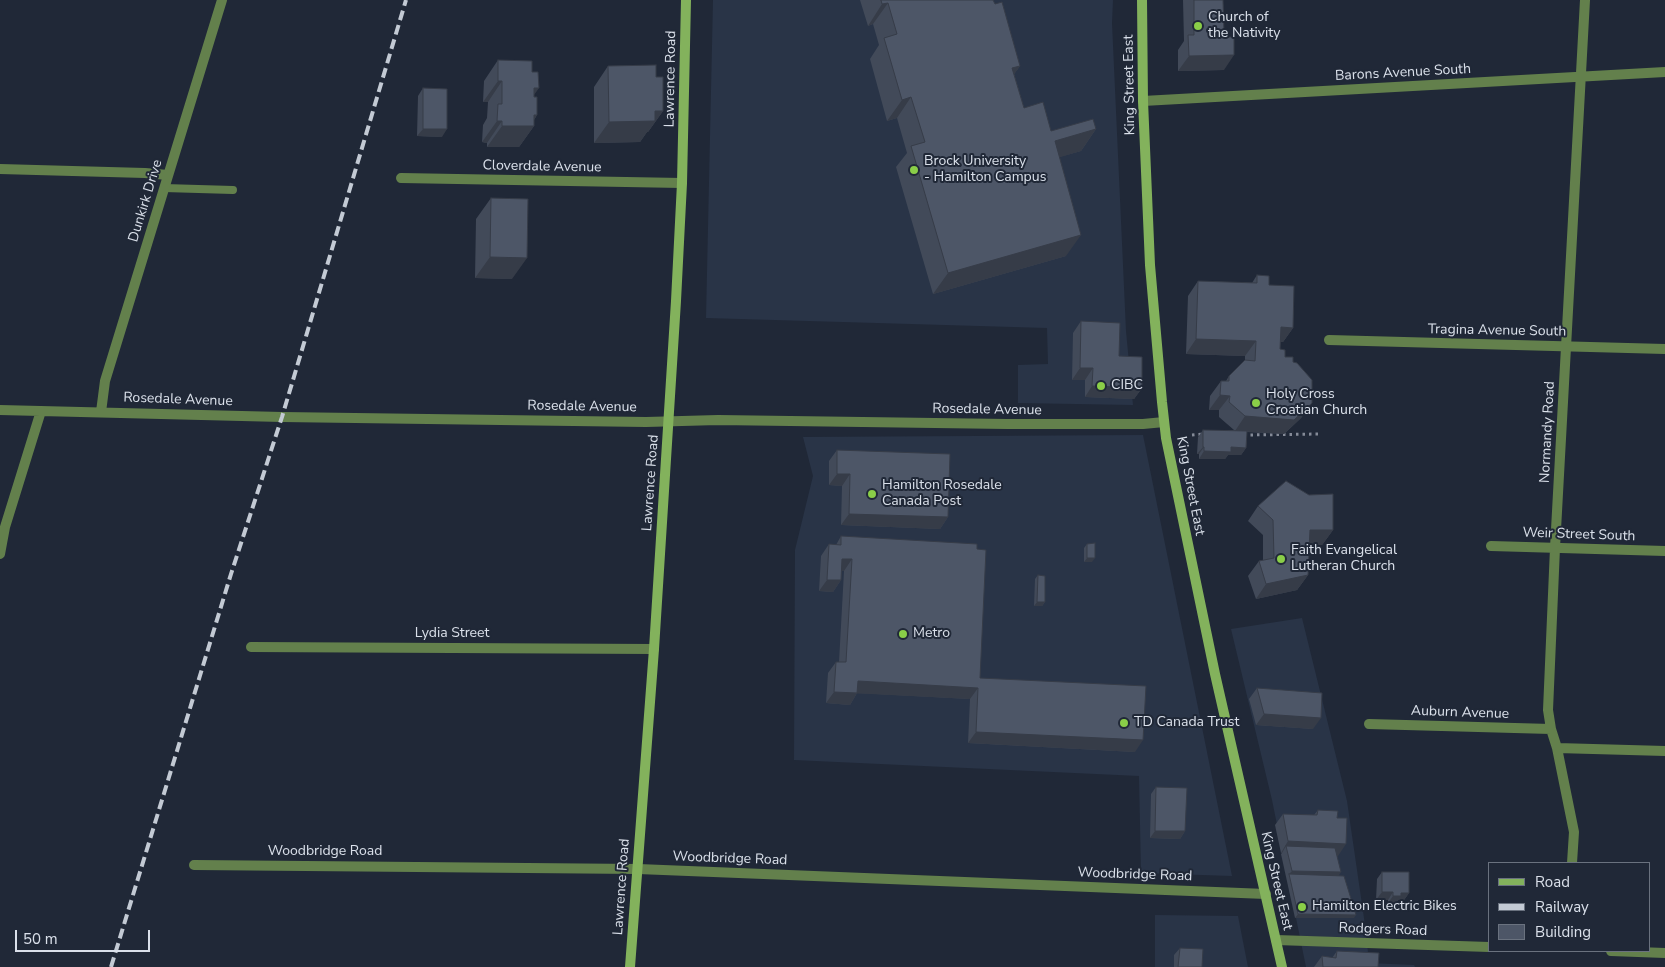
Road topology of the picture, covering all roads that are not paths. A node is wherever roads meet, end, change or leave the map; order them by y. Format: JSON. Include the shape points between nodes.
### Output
{"nodes":[{"id":1,"x":222,"y":0,"type":"edge"},
{"id":2,"x":686,"y":0,"type":"edge"},
{"id":3,"x":1142,"y":0,"type":"edge"},
{"id":4,"x":1585,"y":0,"type":"edge"},
{"id":5,"x":1665,"y":72,"type":"edge"},
{"id":6,"x":1581,"y":77,"type":"junction"},
{"id":7,"x":1143,"y":101,"type":"junction"},
{"id":8,"x":0,"y":169,"type":"edge"},
{"id":9,"x":168,"y":175,"type":"junction"},
{"id":10,"x":401,"y":178,"type":"dead end"},
{"id":11,"x":682,"y":183,"type":"junction"},
{"id":12,"x":164,"y":188,"type":"junction"},
{"id":13,"x":233,"y":190,"type":"dead end"},
{"id":14,"x":1329,"y":340,"type":"dead end"},
{"id":15,"x":1566,"y":346,"type":"junction"},
{"id":16,"x":1665,"y":349,"type":"edge"},
{"id":17,"x":0,"y":410,"type":"edge"},
{"id":18,"x":41,"y":411,"type":"junction"},
{"id":19,"x":101,"y":412,"type":"junction"},
{"id":20,"x":669,"y":422,"type":"junction"},
{"id":21,"x":1164,"y":422,"type":"junction"},
{"id":22,"x":1492,"y":546,"type":"dead end"},
{"id":23,"x":1555,"y":548,"type":"junction"},
{"id":24,"x":1665,"y":551,"type":"edge"},
{"id":25,"x":0,"y":554,"type":"edge"},
{"id":26,"x":251,"y":647,"type":"dead end"},
{"id":27,"x":654,"y":649,"type":"junction"},
{"id":28,"x":1369,"y":724,"type":"dead end"},
{"id":29,"x":1551,"y":729,"type":"junction"},
{"id":30,"x":1557,"y":748,"type":"junction"},
{"id":31,"x":1665,"y":751,"type":"edge"},
{"id":32,"x":1572,"y":862,"type":"edge"},
{"id":33,"x":194,"y":865,"type":"dead end"},
{"id":34,"x":638,"y":869,"type":"junction"},
{"id":35,"x":1266,"y":894,"type":"junction"},
{"id":36,"x":1276,"y":940,"type":"junction"},
{"id":37,"x":1488,"y":947,"type":"edge"},
{"id":38,"x":1638,"y":952,"type":"edge"},
{"id":39,"x":1665,"y":953,"type":"edge"},
{"id":40,"x":630,"y":967,"type":"edge"},
{"id":41,"x":1282,"y":967,"type":"edge"}],
"edges":[{"from":1,"to":9,"type":"street","name":"Dunkirk Drive"},
{"from":2,"to":11,"type":"main road","name":"Lawrence Road"},
{"from":3,"to":7,"type":"main road","name":"King Street East"},
{"from":4,"to":6,"type":"street","name":"Normandy Road"},
{"from":5,"to":6,"type":"street","name":"Barons Avenue South"},
{"from":6,"to":7,"type":"street","name":"Barons Avenue South"},
{"from":6,"to":15,"type":"street","name":"Normandy Road"},
{"from":7,"to":21,"type":"main road","name":"King Street East","via":[[1150,265]]},
{"from":8,"to":9,"type":"street"},
{"from":9,"to":12,"type":"street","name":"Dunkirk Drive"},
{"from":10,"to":11,"type":"street","name":"Cloverdale Avenue"},
{"from":11,"to":20,"type":"main road","name":"Lawrence Road"},
{"from":12,"to":13,"type":"lane"},
{"from":12,"to":19,"type":"street","name":"Dunkirk Drive","via":[[105,381]]},
{"from":14,"to":15,"type":"street","name":"Tragina Avenue South"},
{"from":15,"to":16,"type":"street","name":"Tragina Avenue South"},
{"from":15,"to":23,"type":"street","name":"Normandy Road"},
{"from":17,"to":18,"type":"street","name":"Rosedale Avenue"},
{"from":18,"to":19,"type":"street","name":"Rosedale Avenue"},
{"from":18,"to":25,"type":"street"},
{"from":19,"to":20,"type":"street","name":"Rosedale Avenue"},
{"from":20,"to":21,"type":"street","name":"Rosedale Avenue"},
{"from":20,"to":27,"type":"main road","name":"Lawrence Road"},
{"from":21,"to":35,"type":"main road","name":"King Street East","via":[[1215,674]]},
{"from":22,"to":23,"type":"street","name":"Weir Street South"},
{"from":23,"to":24,"type":"street","name":"Weir Street South"},
{"from":23,"to":29,"type":"street","name":"Normandy Road","via":[[1548,710]]},
{"from":26,"to":27,"type":"street","name":"Lydia Street"},
{"from":27,"to":34,"type":"main road","name":"Lawrence Road"},
{"from":28,"to":29,"type":"street","name":"Auburn Avenue"},
{"from":29,"to":30,"type":"street","name":"Normandy Road"},
{"from":30,"to":31,"type":"street"},
{"from":30,"to":32,"type":"street","name":"Normandy Road","via":[[1574,832]]},
{"from":33,"to":34,"type":"street","name":"Woodbridge Road"},
{"from":34,"to":35,"type":"street","name":"Woodbridge Road"},
{"from":34,"to":40,"type":"main road","name":"Lawrence Road"},
{"from":35,"to":36,"type":"main road","name":"King Street East"},
{"from":36,"to":37,"type":"street","name":"Rodgers Road"},
{"from":36,"to":41,"type":"main road","name":"King Street East"},
{"from":38,"to":39,"type":"street"}]}
